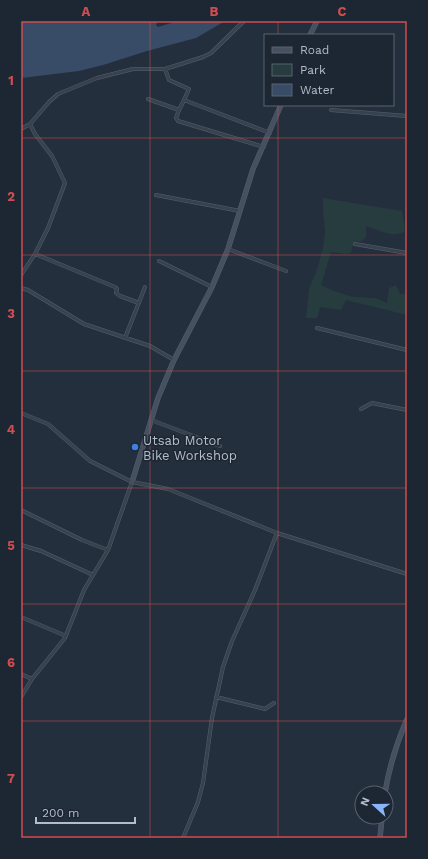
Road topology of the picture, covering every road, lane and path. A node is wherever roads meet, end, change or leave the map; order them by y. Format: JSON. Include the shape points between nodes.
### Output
{"nodes":[{"id":1,"x":244,"y":21,"type":"edge"},
{"id":2,"x":317,"y":21,"type":"edge"},
{"id":3,"x":310,"y":34,"type":"edge"},
{"id":4,"x":165,"y":69,"type":"junction"},
{"id":5,"x":148,"y":98,"type":"dead end"},
{"id":6,"x":184,"y":100,"type":"junction"},
{"id":7,"x":281,"y":106,"type":"edge"},
{"id":8,"x":179,"y":110,"type":"junction"},
{"id":9,"x":331,"y":110,"type":"dead end"},
{"id":10,"x":407,"y":116,"type":"edge"},
{"id":11,"x":30,"y":124,"type":"junction"},
{"id":12,"x":21,"y":129,"type":"edge"},
{"id":13,"x":270,"y":133,"type":"junction"},
{"id":14,"x":264,"y":147,"type":"junction"},
{"id":15,"x":156,"y":195,"type":"dead end"},
{"id":16,"x":240,"y":211,"type":"junction"},
{"id":17,"x":355,"y":244,"type":"dead end"},
{"id":18,"x":228,"y":248,"type":"junction"},
{"id":19,"x":407,"y":253,"type":"edge"},
{"id":20,"x":35,"y":254,"type":"junction"},
{"id":21,"x":159,"y":261,"type":"dead end"},
{"id":22,"x":286,"y":270,"type":"dead end"},
{"id":23,"x":21,"y":275,"type":"edge"},
{"id":24,"x":145,"y":287,"type":"dead end"},
{"id":25,"x":212,"y":287,"type":"junction"},
{"id":26,"x":21,"y":288,"type":"edge"},
{"id":27,"x":139,"y":303,"type":"junction"},
{"id":28,"x":317,"y":328,"type":"dead end"},
{"id":29,"x":125,"y":338,"type":"junction"},
{"id":30,"x":407,"y":350,"type":"edge"},
{"id":31,"x":174,"y":360,"type":"junction"},
{"id":32,"x":361,"y":408,"type":"dead end"},
{"id":33,"x":407,"y":410,"type":"edge"},
{"id":34,"x":21,"y":413,"type":"edge"},
{"id":35,"x":151,"y":420,"type":"junction"},
{"id":36,"x":220,"y":446,"type":"dead end"},
{"id":37,"x":132,"y":482,"type":"junction"},
{"id":38,"x":21,"y":510,"type":"edge"},
{"id":39,"x":277,"y":534,"type":"junction"},
{"id":40,"x":21,"y":545,"type":"edge"},
{"id":41,"x":108,"y":550,"type":"junction"},
{"id":42,"x":407,"y":574,"type":"edge"},
{"id":43,"x":93,"y":575,"type":"junction"},
{"id":44,"x":21,"y":617,"type":"edge"},
{"id":45,"x":66,"y":636,"type":"junction"},
{"id":46,"x":21,"y":674,"type":"edge"},
{"id":47,"x":32,"y":679,"type":"junction"},
{"id":48,"x":21,"y":697,"type":"edge"},
{"id":49,"x":216,"y":697,"type":"junction"},
{"id":50,"x":274,"y":704,"type":"dead end"},
{"id":51,"x":407,"y":719,"type":"edge"},
{"id":52,"x":386,"y":785,"type":"edge"},
{"id":53,"x":381,"y":825,"type":"edge"},
{"id":54,"x":183,"y":838,"type":"edge"},
{"id":55,"x":380,"y":838,"type":"edge"}],
"edges":[{"from":1,"to":4,"type":"street","via":[[211,53]]},
{"from":2,"to":3,"type":"street"},
{"from":4,"to":6,"type":"street","via":[[169,80],[189,88]]},
{"from":4,"to":11,"type":"street","via":[[133,69],[97,78],[58,94]]},
{"from":5,"to":8,"type":"street"},
{"from":6,"to":8,"type":"street"},
{"from":6,"to":13,"type":"street"},
{"from":7,"to":13,"type":"street"},
{"from":8,"to":14,"type":"street","via":[[176,118],[178,121]]},
{"from":9,"to":10,"type":"street"},
{"from":11,"to":12,"type":"street"},
{"from":11,"to":20,"type":"street","via":[[52,156],[65,183]]},
{"from":13,"to":14,"type":"street"},
{"from":14,"to":16,"type":"street","via":[[253,169]]},
{"from":15,"to":16,"type":"street"},
{"from":16,"to":18,"type":"street"},
{"from":17,"to":19,"type":"street"},
{"from":18,"to":22,"type":"street"},
{"from":18,"to":25,"type":"street"},
{"from":20,"to":23,"type":"street"},
{"from":20,"to":27,"type":"street","via":[[115,287],[116,293],[120,296]]},
{"from":21,"to":25,"type":"street"},
{"from":24,"to":27,"type":"street"},
{"from":25,"to":31,"type":"street"},
{"from":26,"to":29,"type":"street","via":[[84,324]]},
{"from":27,"to":29,"type":"street"},
{"from":28,"to":30,"type":"street"},
{"from":29,"to":31,"type":"street","via":[[150,346]]},
{"from":31,"to":35,"type":"street"},
{"from":32,"to":33,"type":"street","via":[[372,403]]},
{"from":34,"to":37,"type":"street","via":[[48,424],[90,460]]},
{"from":35,"to":36,"type":"street"},
{"from":35,"to":37,"type":"street"},
{"from":37,"to":39,"type":"street","via":[[168,489]]},
{"from":37,"to":41,"type":"street"},
{"from":38,"to":41,"type":"street"},
{"from":39,"to":42,"type":"street"},
{"from":39,"to":49,"type":"street","via":[[232,642]]},
{"from":40,"to":43,"type":"street"},
{"from":41,"to":43,"type":"street"},
{"from":43,"to":45,"type":"street","via":[[84,590]]},
{"from":44,"to":45,"type":"street"},
{"from":45,"to":47,"type":"street"},
{"from":46,"to":47,"type":"street"},
{"from":47,"to":48,"type":"street"},
{"from":49,"to":50,"type":"street","via":[[266,709]]},
{"from":49,"to":54,"type":"street","via":[[203,783]]},
{"from":51,"to":52,"type":"street"},
{"from":53,"to":55,"type":"street"}]}
